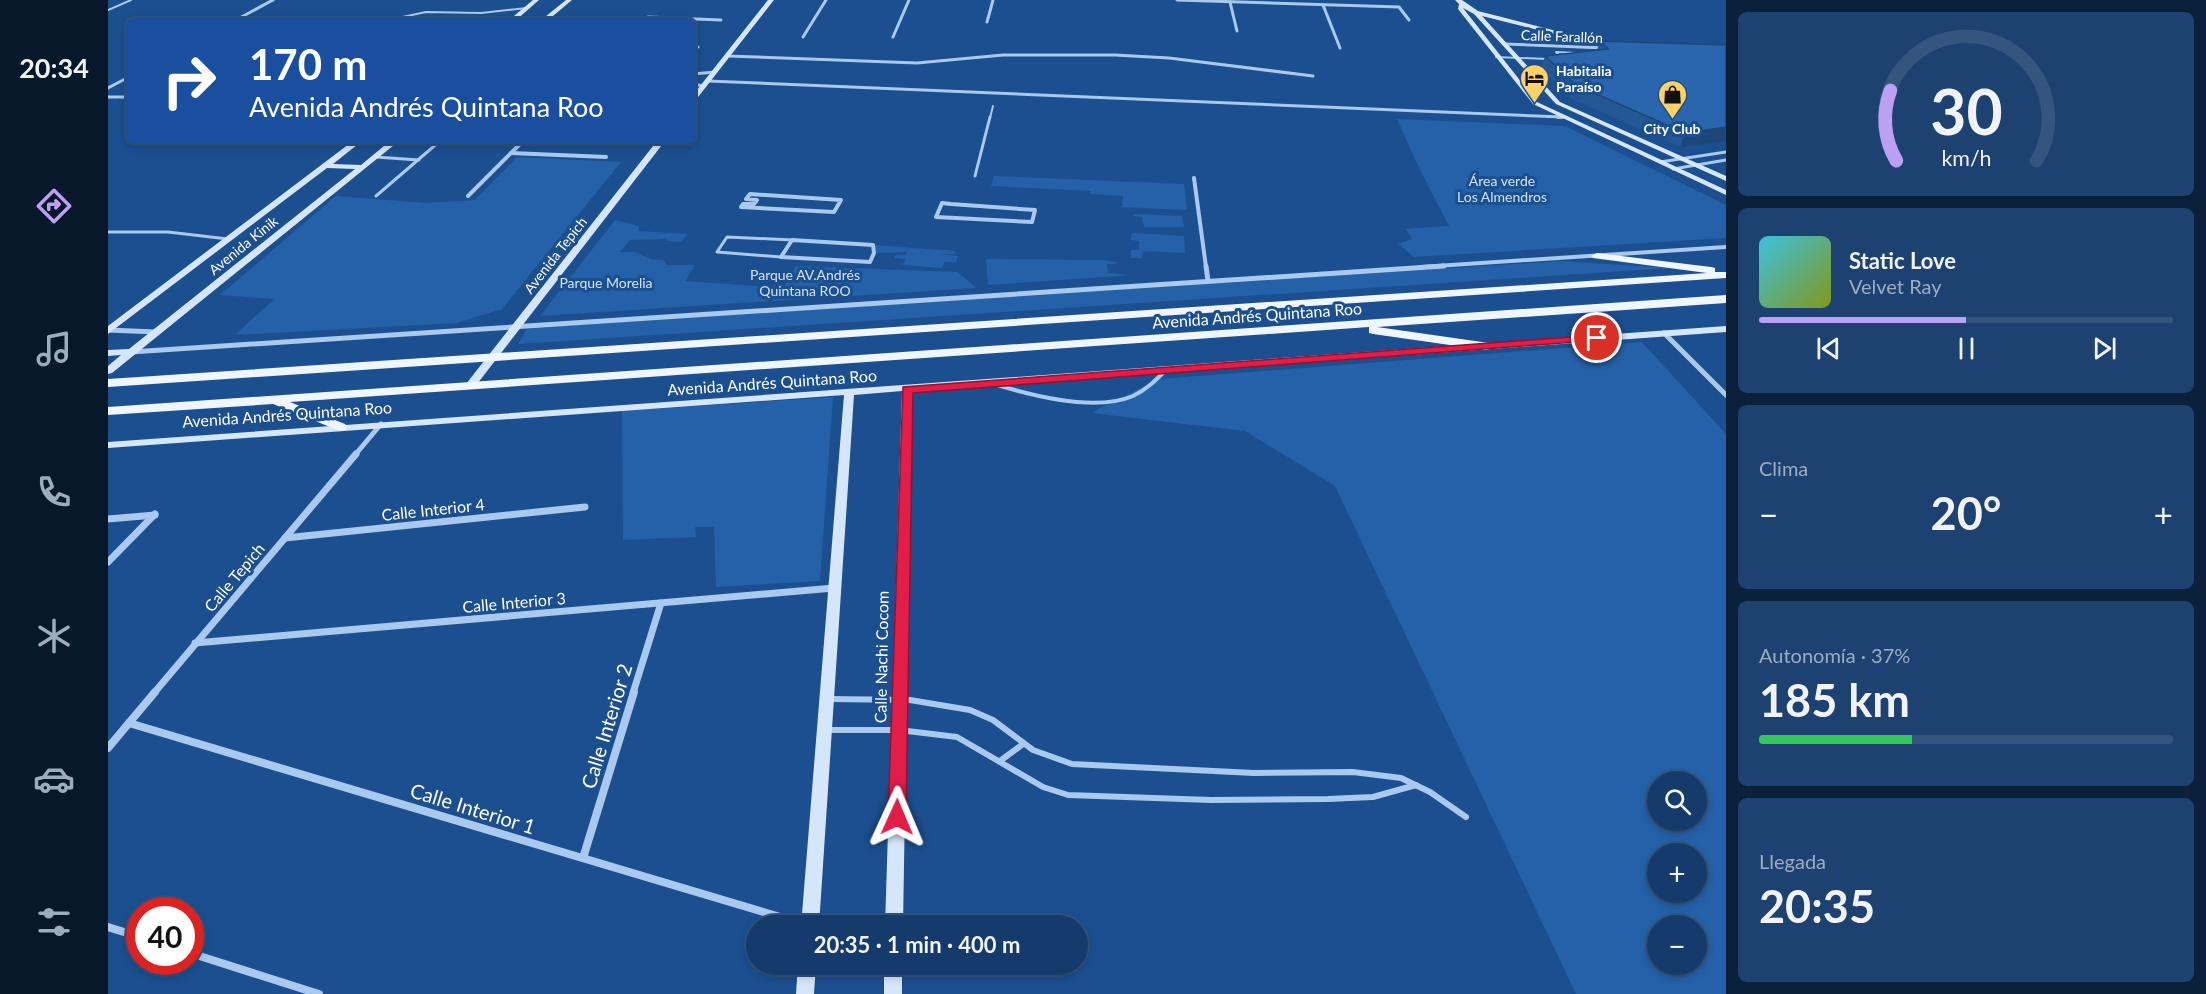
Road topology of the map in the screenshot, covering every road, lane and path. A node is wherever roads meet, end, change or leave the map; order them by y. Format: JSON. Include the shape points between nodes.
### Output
{"nodes":[{"id":1,"x":131,"y":0,"type":"edge"},
{"id":2,"x":273,"y":0,"type":"edge"},
{"id":3,"x":536,"y":0,"type":"edge"},
{"id":4,"x":569,"y":0,"type":"edge"},
{"id":5,"x":771,"y":0,"type":"edge"},
{"id":6,"x":826,"y":0,"type":"edge"},
{"id":7,"x":909,"y":0,"type":"edge"},
{"id":8,"x":993,"y":0,"type":"edge"},
{"id":9,"x":1177,"y":0,"type":"edge"},
{"id":10,"x":1230,"y":2,"type":"junction"},
{"id":11,"x":1323,"y":5,"type":"junction"},
{"id":12,"x":1461,"y":5,"type":"edge"},
{"id":13,"x":527,"y":8,"type":"junction"},
{"id":14,"x":108,"y":10,"type":"edge"},
{"id":15,"x":1476,"y":13,"type":"junction"},
{"id":16,"x":240,"y":18,"type":"edge"},
{"id":17,"x":398,"y":18,"type":"edge"},
{"id":18,"x":515,"y":18,"type":"edge"},
{"id":19,"x":547,"y":18,"type":"edge"},
{"id":20,"x":647,"y":18,"type":"edge"},
{"id":21,"x":672,"y":18,"type":"edge"},
{"id":22,"x":696,"y":19,"type":"edge"},
{"id":23,"x":721,"y":20,"type":"dead end"},
{"id":24,"x":1409,"y":20,"type":"dead end"},
{"id":25,"x":987,"y":22,"type":"dead end"},
{"id":26,"x":1237,"y":31,"type":"dead end"},
{"id":27,"x":803,"y":37,"type":"dead end"},
{"id":28,"x":893,"y":37,"type":"dead end"},
{"id":29,"x":1505,"y":44,"type":"junction"},
{"id":30,"x":1340,"y":48,"type":"dead end"},
{"id":31,"x":1618,"y":48,"type":"joint"},
{"id":32,"x":1576,"y":53,"type":"edge"},
{"id":33,"x":727,"y":56,"type":"junction"},
{"id":34,"x":1496,"y":57,"type":"junction"},
{"id":35,"x":1517,"y":58,"type":"junction"},
{"id":36,"x":715,"y":72,"type":"junction"},
{"id":37,"x":696,"y":74,"type":"edge"},
{"id":38,"x":1313,"y":76,"type":"dead end"},
{"id":39,"x":126,"y":79,"type":"edge"},
{"id":40,"x":696,"y":84,"type":"edge"},
{"id":41,"x":706,"y":84,"type":"junction"},
{"id":42,"x":108,"y":88,"type":"edge"},
{"id":43,"x":696,"y":96,"type":"edge"},
{"id":44,"x":108,"y":97,"type":"edge"},
{"id":45,"x":126,"y":98,"type":"edge"},
{"id":46,"x":993,"y":106,"type":"dead end"},
{"id":47,"x":1562,"y":117,"type":"junction"},
{"id":48,"x":354,"y":144,"type":"edge"},
{"id":49,"x":391,"y":144,"type":"edge"},
{"id":50,"x":437,"y":144,"type":"edge"},
{"id":51,"x":519,"y":144,"type":"edge"},
{"id":52,"x":659,"y":144,"type":"edge"},
{"id":53,"x":1726,"y":152,"type":"edge"},
{"id":54,"x":511,"y":153,"type":"junction"},
{"id":55,"x":375,"y":157,"type":"junction"},
{"id":56,"x":606,"y":157,"type":"dead end"},
{"id":57,"x":1681,"y":159,"type":"junction"},
{"id":58,"x":419,"y":160,"type":"junction"},
{"id":59,"x":1726,"y":160,"type":"edge"},
{"id":60,"x":1659,"y":162,"type":"junction"},
{"id":61,"x":327,"y":165,"type":"junction"},
{"id":62,"x":1696,"y":165,"type":"junction"},
{"id":63,"x":363,"y":167,"type":"junction"},
{"id":64,"x":1673,"y":169,"type":"junction"},
{"id":65,"x":975,"y":176,"type":"dead end"},
{"id":66,"x":1194,"y":178,"type":"dead end"},
{"id":67,"x":1726,"y":179,"type":"edge"},
{"id":68,"x":1726,"y":193,"type":"edge"},
{"id":69,"x":376,"y":196,"type":"dead end"},
{"id":70,"x":468,"y":196,"type":"dead end"},
{"id":71,"x":746,"y":199,"type":"joint"},
{"id":72,"x":942,"y":203,"type":"joint"},
{"id":73,"x":108,"y":232,"type":"edge"},
{"id":74,"x":230,"y":239,"type":"junction"},
{"id":75,"x":792,"y":240,"type":"junction"},
{"id":76,"x":1726,"y":247,"type":"edge"},
{"id":77,"x":1597,"y":256,"type":"junction"},
{"id":78,"x":782,"y":257,"type":"junction"},
{"id":79,"x":1726,"y":274,"type":"edge"},
{"id":80,"x":1208,"y":281,"type":"junction"},
{"id":81,"x":1726,"y":299,"type":"edge"},
{"id":82,"x":517,"y":326,"type":"junction"},
{"id":83,"x":1343,"y":326,"type":"junction"},
{"id":84,"x":1726,"y":329,"type":"edge"},
{"id":85,"x":108,"y":330,"type":"edge"},
{"id":86,"x":156,"y":332,"type":"junction"},
{"id":87,"x":1664,"y":333,"type":"junction"},
{"id":88,"x":1485,"y":346,"type":"junction"},
{"id":89,"x":131,"y":352,"type":"junction"},
{"id":90,"x":108,"y":353,"type":"edge"},
{"id":91,"x":491,"y":359,"type":"junction"},
{"id":92,"x":1166,"y":370,"type":"junction"},
{"id":93,"x":108,"y":372,"type":"edge"},
{"id":94,"x":108,"y":383,"type":"edge"},
{"id":95,"x":991,"y":383,"type":"junction"},
{"id":96,"x":470,"y":386,"type":"junction"},
{"id":97,"x":907,"y":389,"type":"junction"},
{"id":98,"x":849,"y":394,"type":"junction"},
{"id":99,"x":1726,"y":395,"type":"edge"},
{"id":100,"x":273,"y":400,"type":"junction"},
{"id":101,"x":108,"y":411,"type":"edge"},
{"id":102,"x":381,"y":424,"type":"junction"},
{"id":103,"x":340,"y":427,"type":"junction"},
{"id":104,"x":108,"y":445,"type":"edge"},
{"id":105,"x":585,"y":507,"type":"dead end"},
{"id":106,"x":108,"y":519,"type":"edge"},
{"id":107,"x":285,"y":538,"type":"junction"},
{"id":108,"x":108,"y":562,"type":"edge"},
{"id":109,"x":835,"y":588,"type":"junction"},
{"id":110,"x":662,"y":603,"type":"junction"},
{"id":111,"x":195,"y":643,"type":"junction"},
{"id":112,"x":827,"y":699,"type":"junction"},
{"id":113,"x":899,"y":699,"type":"junction"},
{"id":114,"x":129,"y":723,"type":"junction"},
{"id":115,"x":824,"y":730,"type":"junction"},
{"id":116,"x":899,"y":730,"type":"junction"},
{"id":117,"x":1023,"y":744,"type":"junction"},
{"id":118,"x":108,"y":748,"type":"edge"},
{"id":119,"x":1000,"y":761,"type":"junction"},
{"id":120,"x":1416,"y":785,"type":"junction"},
{"id":121,"x":1466,"y":817,"type":"dead end"},
{"id":122,"x":583,"y":858,"type":"junction"},
{"id":123,"x":772,"y":915,"type":"edge"},
{"id":124,"x":810,"y":915,"type":"edge"},
{"id":125,"x":894,"y":915,"type":"edge"},
{"id":126,"x":108,"y":927,"type":"edge"},
{"id":127,"x":126,"y":933,"type":"edge"},
{"id":128,"x":204,"y":957,"type":"edge"},
{"id":129,"x":806,"y":975,"type":"edge"},
{"id":130,"x":893,"y":975,"type":"edge"},
{"id":131,"x":319,"y":994,"type":"edge"},
{"id":132,"x":805,"y":994,"type":"edge"},
{"id":133,"x":893,"y":994,"type":"edge"}],
"edges":[{"from":1,"to":14,"type":"lane"},
{"from":2,"to":16,"type":"street"},
{"from":3,"to":13,"type":"street"},
{"from":4,"to":19,"type":"street"},
{"from":5,"to":33,"type":"street"},
{"from":6,"to":27,"type":"street"},
{"from":7,"to":28,"type":"street"},
{"from":8,"to":25,"type":"street"},
{"from":9,"to":10,"type":"street"},
{"from":10,"to":11,"type":"street"},
{"from":10,"to":26,"type":"street"},
{"from":11,"to":24,"type":"street","via":[[1400,7]]},
{"from":11,"to":30,"type":"street"},
{"from":12,"to":15,"type":"street"},
{"from":12,"to":34,"type":"street"},
{"from":13,"to":17,"type":"lane","via":[[476,13],[417,12]]},
{"from":13,"to":18,"type":"street"},
{"from":15,"to":29,"type":"street"},
{"from":15,"to":31,"type":"street"},
{"from":20,"to":21,"type":"street"},
{"from":22,"to":23,"type":"street"},
{"from":29,"to":31,"type":"street","name":"Calle Farallón"},
{"from":29,"to":35,"type":"street"},
{"from":32,"to":35,"type":"lane","via":[[1556,52],[1561,59]]},
{"from":33,"to":36,"type":"street"},
{"from":33,"to":38,"type":"street","via":[[917,63],[1003,56],[1115,56],[1169,58]]},
{"from":34,"to":35,"type":"lane"},
{"from":34,"to":47,"type":"street","via":[[1534,103]]},
{"from":35,"to":57,"type":"street","via":[[1558,103]]},
{"from":36,"to":37,"type":"street"},
{"from":36,"to":41,"type":"street"},
{"from":39,"to":42,"type":"street"},
{"from":40,"to":41,"type":"street"},
{"from":41,"to":43,"type":"street"},
{"from":41,"to":47,"type":"street"},
{"from":44,"to":45,"type":"street"},
{"from":46,"to":65,"type":"lane"},
{"from":47,"to":60,"type":"street"},
{"from":48,"to":61,"type":"street","name":"Avenida Kinik"},
{"from":49,"to":55,"type":"street","name":"Avenida Kinik"},
{"from":50,"to":58,"type":"lane"},
{"from":51,"to":54,"type":"street"},
{"from":52,"to":82,"type":"street","name":"Avenida Tepich"},
{"from":53,"to":57,"type":"lane"},
{"from":54,"to":56,"type":"street"},
{"from":54,"to":70,"type":"street"},
{"from":55,"to":58,"type":"lane"},
{"from":55,"to":63,"type":"street","name":"Avenida Kinik"},
{"from":57,"to":60,"type":"lane"},
{"from":57,"to":62,"type":"street"},
{"from":58,"to":69,"type":"lane"},
{"from":59,"to":62,"type":"lane"},
{"from":60,"to":64,"type":"street"},
{"from":61,"to":63,"type":"street"},
{"from":61,"to":74,"type":"street","name":"Avenida Kinik"},
{"from":62,"to":64,"type":"lane"},
{"from":62,"to":67,"type":"street"},
{"from":63,"to":86,"type":"street","name":"Avenida Kinik"},
{"from":64,"to":68,"type":"street"},
{"from":66,"to":80,"type":"street"},
{"from":71,"to":71,"type":"street","via":[[750,194],[841,200],[834,212],[741,207],[757,200]]},
{"from":72,"to":72,"type":"street","via":[[994,207],[1035,210],[1032,222],[936,217]]},
{"from":73,"to":74,"type":"lane","via":[[168,232]]},
{"from":74,"to":85,"type":"street","name":"Avenida Kinik"},
{"from":75,"to":78,"type":"lane"},
{"from":75,"to":78,"type":"lane","via":[[727,237],[717,252]]},
{"from":75,"to":78,"type":"street","via":[[873,245],[874,253],[870,262]]},
{"from":76,"to":77,"type":"street"},
{"from":77,"to":79,"type":"main road"},
{"from":77,"to":80,"type":"street"},
{"from":79,"to":91,"type":"main road","name":"Avenida Andrés Quintana Roo"},
{"from":80,"to":82,"type":"street"},
{"from":81,"to":83,"type":"main road","name":"Avenida Andrés Quintana Roo"},
{"from":82,"to":89,"type":"street"},
{"from":82,"to":91,"type":"street","name":"Avenida Tepich"},
{"from":83,"to":88,"type":"main road"},
{"from":83,"to":96,"type":"main road","name":"Avenida Andrés Quintana Roo"},
{"from":84,"to":87,"type":"street","name":"Avenida Andrés Quintana Roo"},
{"from":85,"to":86,"type":"street"},
{"from":86,"to":89,"type":"street","name":"Avenida Kinik"},
{"from":87,"to":88,"type":"street","name":"Avenida Andrés Quintana Roo"},
{"from":87,"to":99,"type":"street"},
{"from":88,"to":92,"type":"street","name":"Avenida Andrés Quintana Roo"},
{"from":89,"to":90,"type":"street"},
{"from":89,"to":93,"type":"street","name":"Avenida Kinik"},
{"from":91,"to":94,"type":"main road","name":"Avenida Andrés Quintana Roo"},
{"from":91,"to":96,"type":"street","name":"Avenida Tepich"},
{"from":92,"to":95,"type":"street","name":"Avenida Andrés Quintana Roo"},
{"from":92,"to":95,"type":"lane","via":[[1152,385],[1132,397],[1085,403],[1054,400]]},
{"from":95,"to":97,"type":"street","name":"Avenida Andrés Quintana Roo"},
{"from":96,"to":100,"type":"main road","name":"Avenida Andrés Quintana Roo"},
{"from":97,"to":98,"type":"street","name":"Avenida Andrés Quintana Roo"},
{"from":97,"to":113,"type":"street","name":"Calle Nachi Cocom"},
{"from":98,"to":102,"type":"street","name":"Avenida Andrés Quintana Roo"},
{"from":98,"to":109,"type":"street"},
{"from":100,"to":101,"type":"main road","name":"Avenida Andrés Quintana Roo"},
{"from":100,"to":103,"type":"main road"},
{"from":102,"to":103,"type":"street","name":"Avenida Andrés Quintana Roo"},
{"from":102,"to":107,"type":"street","name":"Calle Tepich"},
{"from":103,"to":104,"type":"street","name":"Avenida Andrés Quintana Roo"},
{"from":105,"to":107,"type":"street","name":"Calle Interior 4"},
{"from":106,"to":108,"type":"street","via":[[155,514]]},
{"from":107,"to":111,"type":"street","name":"Calle Tepich"},
{"from":109,"to":110,"type":"street","name":"Calle Interior 3"},
{"from":109,"to":112,"type":"street"},
{"from":110,"to":111,"type":"street","name":"Calle Interior 3"},
{"from":110,"to":122,"type":"street","name":"Calle Interior 2"},
{"from":111,"to":114,"type":"street","name":"Calle Tepich"},
{"from":112,"to":113,"type":"lane"},
{"from":112,"to":115,"type":"street"},
{"from":113,"to":116,"type":"street","name":"Calle Nachi Cocom"},
{"from":113,"to":117,"type":"lane","via":[[960,707],[991,718]]},
{"from":114,"to":118,"type":"street","name":"Calle Tepich"},
{"from":114,"to":122,"type":"street","name":"Calle Interior 1"},
{"from":115,"to":116,"type":"lane"},
{"from":115,"to":124,"type":"street"},
{"from":116,"to":119,"type":"lane","via":[[957,737]]},
{"from":116,"to":125,"type":"street","name":"Calle Nachi Cocom"},
{"from":117,"to":119,"type":"lane"},
{"from":117,"to":120,"type":"lane","via":[[1044,756],[1072,764],[1254,773],[1353,772],[1401,778]]},
{"from":119,"to":120,"type":"lane","via":[[1043,787],[1068,795],[1248,801],[1352,799],[1400,792]]},
{"from":120,"to":121,"type":"lane"},
{"from":122,"to":123,"type":"street","name":"Calle Interior 1"},
{"from":126,"to":127,"type":"street"},
{"from":128,"to":131,"type":"street"},
{"from":129,"to":132,"type":"street"},
{"from":130,"to":133,"type":"street"}]}
